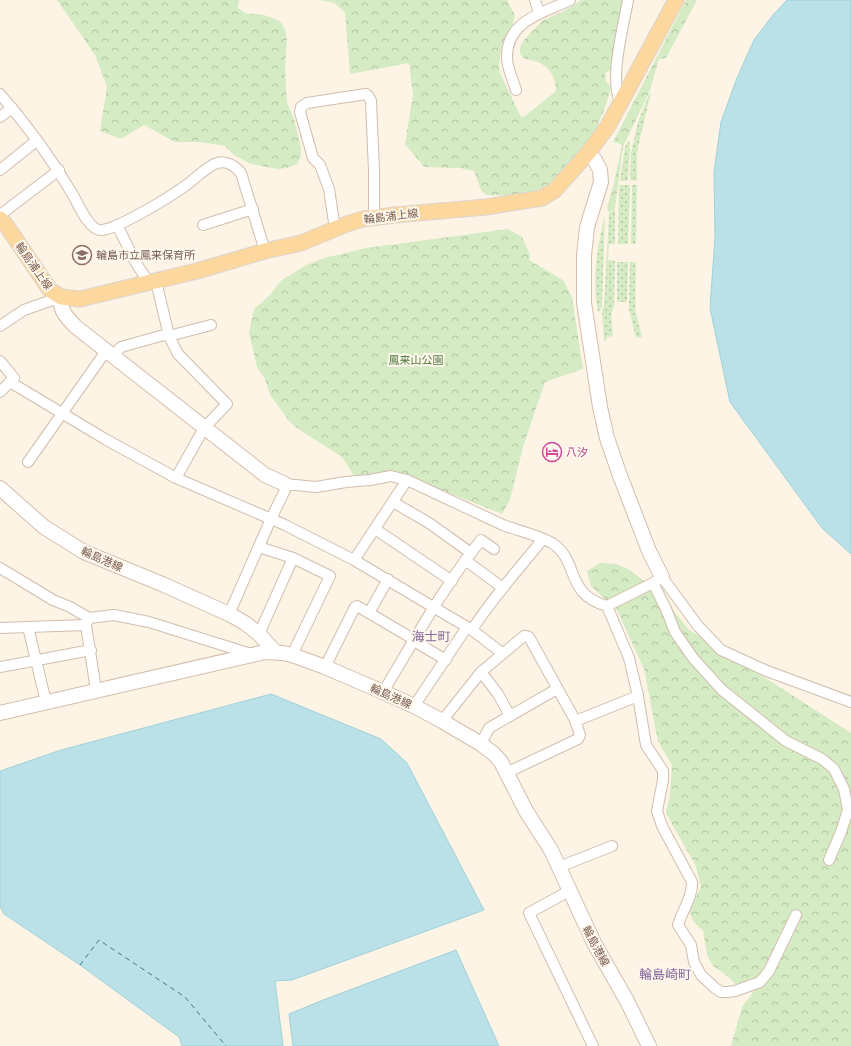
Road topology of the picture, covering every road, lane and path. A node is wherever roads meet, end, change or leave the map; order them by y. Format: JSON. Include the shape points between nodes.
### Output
{"nodes":[{"id":1,"x":535,"y":0,"type":"edge"},
{"id":2,"x":570,"y":0,"type":"edge"},
{"id":3,"x":628,"y":0,"type":"edge"},
{"id":4,"x":676,"y":0,"type":"edge"},
{"id":5,"x":539,"y":13,"type":"junction"},
{"id":6,"x":516,"y":90,"type":"dead end"},
{"id":7,"x":0,"y":94,"type":"edge"},
{"id":8,"x":621,"y":102,"type":"junction"},
{"id":9,"x":12,"y":108,"type":"junction"},
{"id":10,"x":0,"y":117,"type":"edge"},
{"id":11,"x":36,"y":140,"type":"junction"},
{"id":12,"x":588,"y":153,"type":"junction"},
{"id":13,"x":0,"y":170,"type":"edge"},
{"id":14,"x":59,"y":170,"type":"junction"},
{"id":15,"x":252,"y":209,"type":"junction"},
{"id":16,"x":0,"y":215,"type":"edge"},
{"id":17,"x":374,"y":217,"type":"junction"},
{"id":18,"x":0,"y":219,"type":"edge"},
{"id":19,"x":117,"y":225,"type":"junction"},
{"id":20,"x":203,"y":225,"type":"dead end"},
{"id":21,"x":335,"y":229,"type":"junction"},
{"id":22,"x":265,"y":251,"type":"junction"},
{"id":23,"x":152,"y":282,"type":"junction"},
{"id":24,"x":61,"y":297,"type":"junction"},
{"id":25,"x":211,"y":325,"type":"dead end"},
{"id":26,"x":0,"y":326,"type":"edge"},
{"id":27,"x":169,"y":336,"type":"junction"},
{"id":28,"x":109,"y":354,"type":"junction"},
{"id":29,"x":0,"y":361,"type":"edge"},
{"id":30,"x":10,"y":382,"type":"junction"},
{"id":31,"x":0,"y":392,"type":"edge"},
{"id":32,"x":62,"y":414,"type":"junction"},
{"id":33,"x":204,"y":428,"type":"junction"},
{"id":34,"x":28,"y":462,"type":"dead end"},
{"id":35,"x":176,"y":478,"type":"junction"},
{"id":36,"x":407,"y":480,"type":"junction"},
{"id":37,"x":285,"y":484,"type":"junction"},
{"id":38,"x":0,"y":488,"type":"edge"},
{"id":39,"x":392,"y":502,"type":"junction"},
{"id":40,"x":271,"y":519,"type":"junction"},
{"id":41,"x":375,"y":528,"type":"junction"},
{"id":42,"x":543,"y":539,"type":"junction"},
{"id":43,"x":259,"y":547,"type":"junction"},
{"id":44,"x":494,"y":549,"type":"dead end"},
{"id":45,"x":468,"y":556,"type":"junction"},
{"id":46,"x":293,"y":558,"type":"junction"},
{"id":47,"x":354,"y":560,"type":"junction"},
{"id":48,"x":0,"y":568,"type":"edge"},
{"id":49,"x":388,"y":579,"type":"junction"},
{"id":50,"x":657,"y":580,"type":"junction"},
{"id":51,"x":452,"y":581,"type":"junction"},
{"id":52,"x":503,"y":588,"type":"junction"},
{"id":53,"x":607,"y":606,"type":"junction"},
{"id":54,"x":435,"y":607,"type":"junction"},
{"id":55,"x":369,"y":613,"type":"junction"},
{"id":56,"x":229,"y":614,"type":"junction"},
{"id":57,"x":88,"y":621,"type":"junction"},
{"id":58,"x":28,"y":627,"type":"junction"},
{"id":59,"x":0,"y":628,"type":"edge"},
{"id":60,"x":469,"y":628,"type":"junction"},
{"id":61,"x":259,"y":634,"type":"junction"},
{"id":62,"x":415,"y":640,"type":"junction"},
{"id":63,"x":91,"y":650,"type":"junction"},
{"id":64,"x":275,"y":652,"type":"junction"},
{"id":65,"x":502,"y":653,"type":"junction"},
{"id":66,"x":252,"y":654,"type":"junction"},
{"id":67,"x":292,"y":655,"type":"junction"},
{"id":68,"x":446,"y":660,"type":"junction"},
{"id":69,"x":35,"y":661,"type":"junction"},
{"id":70,"x":325,"y":667,"type":"junction"},
{"id":71,"x":0,"y":668,"type":"edge"},
{"id":72,"x":481,"y":672,"type":"junction"},
{"id":73,"x":557,"y":689,"type":"junction"},
{"id":74,"x":96,"y":690,"type":"junction"},
{"id":75,"x":383,"y":692,"type":"junction"},
{"id":76,"x":638,"y":696,"type":"junction"},
{"id":77,"x":46,"y":702,"type":"junction"},
{"id":78,"x":851,"y":702,"type":"edge"},
{"id":79,"x":414,"y":706,"type":"junction"},
{"id":80,"x":0,"y":713,"type":"edge"},
{"id":81,"x":510,"y":716,"type":"junction"},
{"id":82,"x":575,"y":720,"type":"junction"},
{"id":83,"x":442,"y":721,"type":"junction"},
{"id":84,"x":481,"y":744,"type":"junction"},
{"id":85,"x":506,"y":773,"type":"junction"},
{"id":86,"x":612,"y":846,"type":"dead end"},
{"id":87,"x":829,"y":860,"type":"dead end"},
{"id":88,"x":559,"y":867,"type":"junction"},
{"id":89,"x":569,"y":891,"type":"junction"},
{"id":90,"x":796,"y":915,"type":"dead end"},
{"id":91,"x":593,"y":1046,"type":"edge"},
{"id":92,"x":649,"y":1046,"type":"edge"}],
"edges":[{"from":1,"to":5,"type":"street"},
{"from":2,"to":5,"type":"street"},
{"from":3,"to":8,"type":"street","via":[[616,69],[617,96]]},
{"from":4,"to":8,"type":"main road","name":"輪島浦上線"},
{"from":5,"to":6,"type":"street","via":[[520,25],[509,42],[508,66]]},
{"from":7,"to":9,"type":"street"},
{"from":8,"to":12,"type":"main road","name":"輪島浦上線","via":[[608,126]]},
{"from":9,"to":10,"type":"street"},
{"from":9,"to":11,"type":"street"},
{"from":11,"to":13,"type":"street"},
{"from":11,"to":14,"type":"street"},
{"from":12,"to":17,"type":"main road","name":"輪島浦上線","via":[[555,190],[542,198],[486,207]]},
{"from":12,"to":50,"type":"street","via":[[600,170],[601,182],[587,227],[584,255],[584,303],[600,407],[607,438],[647,545]]},
{"from":14,"to":16,"type":"street"},
{"from":14,"to":19,"type":"street","via":[[94,228],[101,231]]},
{"from":15,"to":19,"type":"street","via":[[241,173],[229,164],[217,163],[183,188]]},
{"from":15,"to":20,"type":"street"},
{"from":15,"to":22,"type":"street"},
{"from":17,"to":21,"type":"main road","name":"輪島浦上線"},
{"from":17,"to":21,"type":"street","via":[[374,163],[369,97],[366,94],[307,103],[301,107],[300,112],[313,158],[320,165],[329,189]]},
{"from":18,"to":24,"type":"main road","name":"輪島浦上線","via":[[47,287]]},
{"from":19,"to":23,"type":"street","via":[[136,263]]},
{"from":21,"to":22,"type":"main road","name":"輪島浦上線","via":[[301,243]]},
{"from":22,"to":23,"type":"main road","name":"輪島浦上線"},
{"from":23,"to":24,"type":"main road","name":"輪島浦上線","via":[[80,299]]},
{"from":23,"to":27,"type":"street"},
{"from":24,"to":26,"type":"street","via":[[24,310]]},
{"from":24,"to":28,"type":"street","via":[[60,304],[68,318]]},
{"from":25,"to":27,"type":"street"},
{"from":27,"to":28,"type":"street","via":[[164,335],[121,347]]},
{"from":27,"to":33,"type":"street","via":[[180,357],[227,404]]},
{"from":28,"to":32,"type":"street"},
{"from":28,"to":33,"type":"street"},
{"from":29,"to":30,"type":"street","via":[[14,378]]},
{"from":30,"to":31,"type":"street"},
{"from":30,"to":32,"type":"street"},
{"from":32,"to":34,"type":"street"},
{"from":32,"to":35,"type":"street"},
{"from":33,"to":35,"type":"street"},
{"from":33,"to":37,"type":"street","via":[[265,475]]},
{"from":35,"to":40,"type":"street"},
{"from":36,"to":37,"type":"street","via":[[391,476],[316,487]]},
{"from":36,"to":39,"type":"street"},
{"from":36,"to":42,"type":"street","via":[[505,525]]},
{"from":37,"to":40,"type":"street","via":[[285,490]]},
{"from":38,"to":56,"type":"street","name":"輪島港線","via":[[44,527],[84,552]]},
{"from":39,"to":41,"type":"street"},
{"from":39,"to":45,"type":"street","via":[[429,523]]},
{"from":40,"to":43,"type":"street"},
{"from":40,"to":47,"type":"street"},
{"from":41,"to":47,"type":"street"},
{"from":41,"to":51,"type":"street"},
{"from":42,"to":52,"type":"street"},
{"from":42,"to":53,"type":"street","via":[[563,553],[578,587],[588,598],[597,604]]},
{"from":43,"to":46,"type":"street"},
{"from":43,"to":56,"type":"street"},
{"from":44,"to":45,"type":"street","via":[[481,540]]},
{"from":45,"to":51,"type":"street"},
{"from":45,"to":52,"type":"street"},
{"from":46,"to":61,"type":"street"},
{"from":46,"to":67,"type":"street","via":[[330,577]]},
{"from":47,"to":49,"type":"street"},
{"from":48,"to":57,"type":"street","via":[[53,600],[70,607]]},
{"from":49,"to":54,"type":"street"},
{"from":49,"to":55,"type":"street"},
{"from":50,"to":53,"type":"street"},
{"from":50,"to":78,"type":"street","via":[[721,650]]},
{"from":50,"to":87,"type":"street","via":[[675,632],[693,658],[722,690],[786,741],[834,769],[844,789],[848,810]]},
{"from":51,"to":54,"type":"street"},
{"from":52,"to":60,"type":"street"},
{"from":53,"to":76,"type":"street","via":[[629,658]]},
{"from":54,"to":60,"type":"street"},
{"from":54,"to":62,"type":"street"},
{"from":55,"to":62,"type":"street"},
{"from":55,"to":70,"type":"street","via":[[355,607]]},
{"from":56,"to":61,"type":"street","name":"輪島港線"},
{"from":57,"to":58,"type":"street"},
{"from":57,"to":63,"type":"street"},
{"from":57,"to":66,"type":"street","via":[[114,615],[149,622]]},
{"from":58,"to":59,"type":"street"},
{"from":58,"to":69,"type":"street"},
{"from":60,"to":65,"type":"street"},
{"from":60,"to":68,"type":"street"},
{"from":61,"to":64,"type":"street","name":"輪島港線"},
{"from":62,"to":68,"type":"street"},
{"from":62,"to":75,"type":"street"},
{"from":63,"to":69,"type":"street"},
{"from":63,"to":74,"type":"street"},
{"from":64,"to":66,"type":"street"},
{"from":64,"to":67,"type":"street","name":"輪島港線"},
{"from":65,"to":72,"type":"street"},
{"from":65,"to":73,"type":"street","via":[[526,636]]},
{"from":66,"to":74,"type":"street"},
{"from":67,"to":70,"type":"street","name":"輪島港線"},
{"from":68,"to":79,"type":"street"},
{"from":69,"to":71,"type":"street"},
{"from":69,"to":77,"type":"street"},
{"from":70,"to":75,"type":"street","name":"輪島港線"},
{"from":72,"to":81,"type":"street","via":[[498,694]]},
{"from":72,"to":83,"type":"street"},
{"from":73,"to":81,"type":"street"},
{"from":73,"to":82,"type":"street"},
{"from":74,"to":77,"type":"street"},
{"from":75,"to":79,"type":"street","name":"輪島港線"},
{"from":76,"to":82,"type":"street"},
{"from":76,"to":90,"type":"street","via":[[646,745],[663,771],[657,811],[662,826],[692,882],[691,894],[678,925],[691,945],[694,962],[701,975],[722,992],[735,991],[760,982],[769,971]]},
{"from":77,"to":80,"type":"street"},
{"from":79,"to":83,"type":"street","name":"輪島港線"},
{"from":81,"to":84,"type":"street","via":[[489,728]]},
{"from":82,"to":85,"type":"street","via":[[580,735],[578,739]]},
{"from":83,"to":84,"type":"street","name":"輪島港線"},
{"from":84,"to":85,"type":"street","name":"輪島港線","via":[[501,762]]},
{"from":85,"to":88,"type":"street","name":"輪島港線"},
{"from":86,"to":88,"type":"street"},
{"from":88,"to":89,"type":"street","name":"輪島港線"},
{"from":89,"to":91,"type":"street","via":[[529,913]]},
{"from":89,"to":92,"type":"street","name":"輪島港線"}]}
